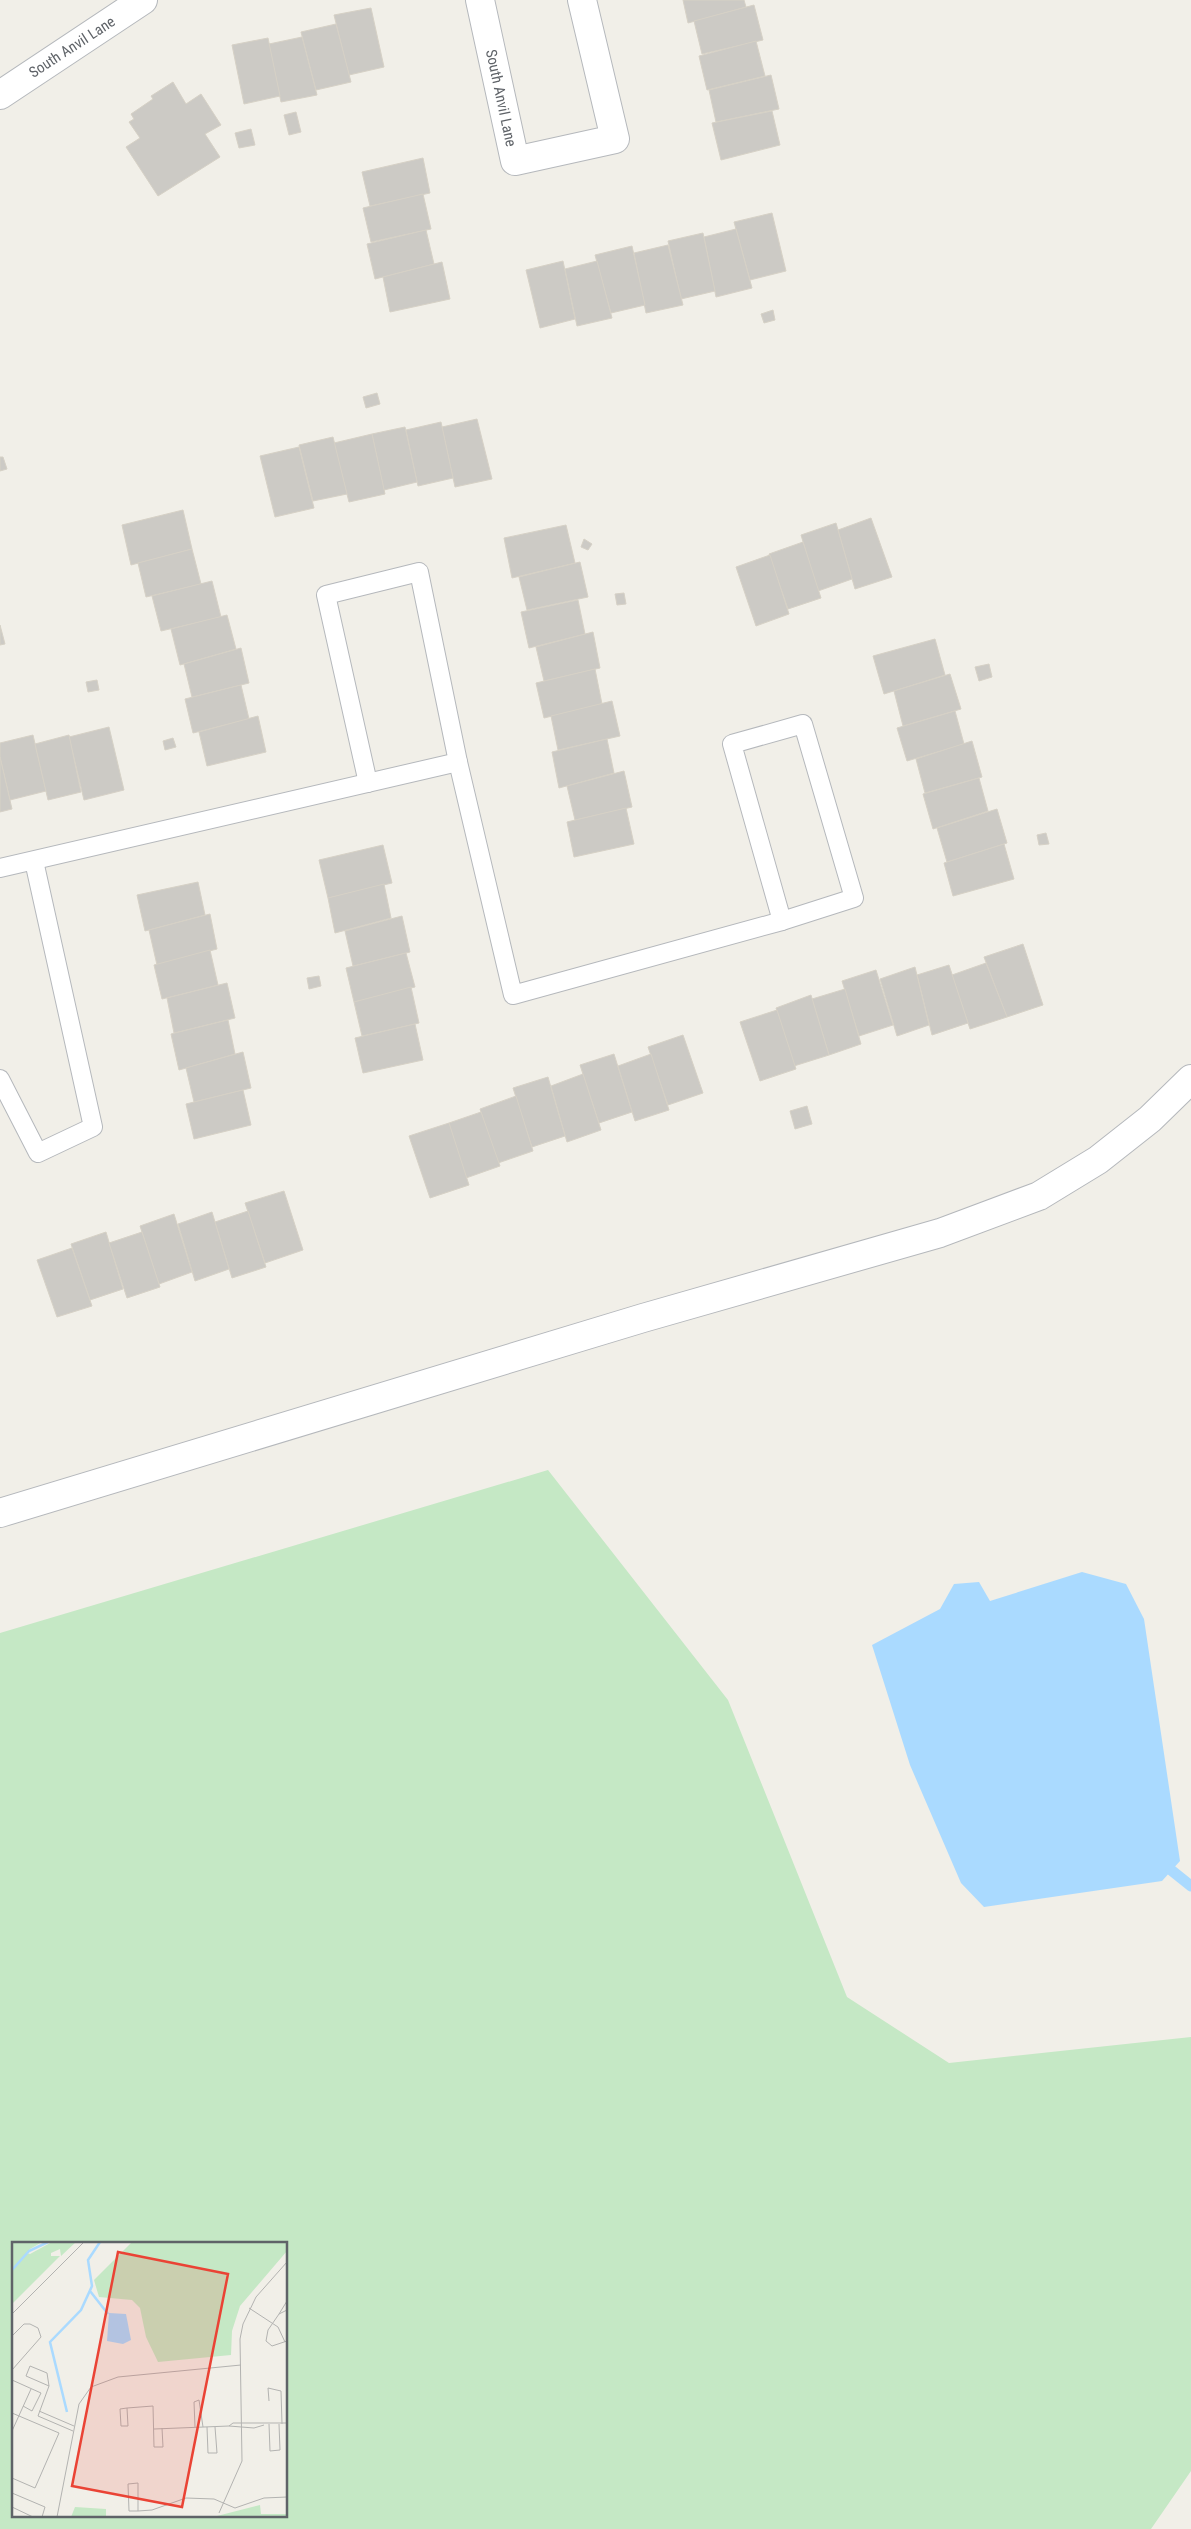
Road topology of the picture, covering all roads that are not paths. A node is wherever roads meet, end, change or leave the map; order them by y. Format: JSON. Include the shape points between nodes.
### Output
{"nodes":[{"id":1,"x":143,"y":0,"type":"edge"},
{"id":2,"x":480,"y":0,"type":"edge"},
{"id":3,"x":582,"y":0,"type":"edge"},
{"id":4,"x":0,"y":95,"type":"edge"},
{"id":5,"x":458,"y":762,"type":"junction"},
{"id":6,"x":368,"y":784,"type":"junction"},
{"id":7,"x":34,"y":861,"type":"junction"},
{"id":8,"x":0,"y":868,"type":"edge"},
{"id":9,"x":782,"y":921,"type":"junction"},
{"id":10,"x":0,"y":1079,"type":"edge"},
{"id":11,"x":1191,"y":1079,"type":"edge"},
{"id":12,"x":0,"y":1513,"type":"edge"}],
"edges":[{"from":1,"to":4,"type":"street","name":"South Anvil Lane"},
{"from":2,"to":3,"type":"street","name":"South Anvil Lane","via":[[515,161],[615,139]]},
{"from":5,"to":6,"type":"lane"},
{"from":5,"to":6,"type":"lane","via":[[419,572],[326,595]]},
{"from":5,"to":9,"type":"lane","via":[[513,995]]},
{"from":6,"to":7,"type":"lane"},
{"from":7,"to":8,"type":"lane"},
{"from":7,"to":10,"type":"lane","via":[[93,1127],[38,1153]]},
{"from":9,"to":9,"type":"lane","via":[[854,898],[803,724],[732,744]]},
{"from":11,"to":12,"type":"street","via":[[1150,1119],[1098,1160],[1039,1196],[940,1234],[643,1318]]}]}
